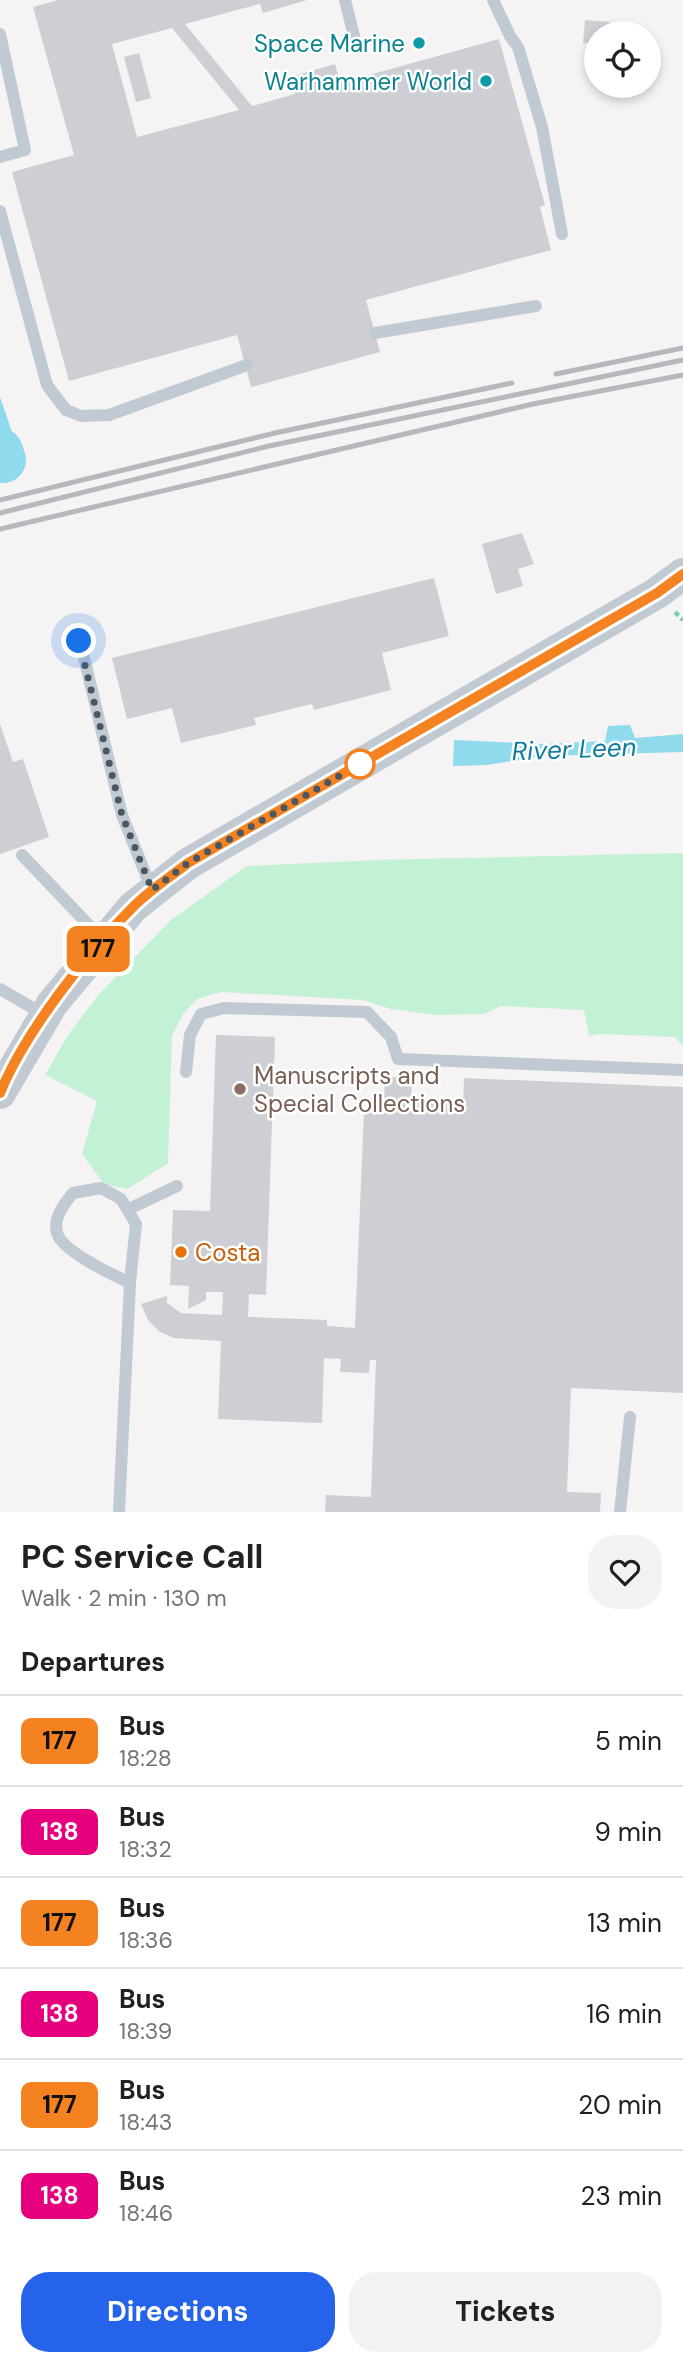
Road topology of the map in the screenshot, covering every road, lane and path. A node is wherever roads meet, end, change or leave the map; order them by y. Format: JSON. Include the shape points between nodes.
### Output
{"nodes":[{"id":1,"x":345,"y":0,"type":"edge"},
{"id":2,"x":492,"y":0,"type":"edge"},
{"id":3,"x":0,"y":34,"type":"edge"},
{"id":4,"x":354,"y":36,"type":"dead end"},
{"id":5,"x":0,"y":157,"type":"edge"},
{"id":6,"x":0,"y":211,"type":"edge"},
{"id":7,"x":562,"y":234,"type":"dead end"},
{"id":8,"x":536,"y":306,"type":"dead end"},
{"id":9,"x":375,"y":333,"type":"dead end"},
{"id":10,"x":247,"y":365,"type":"dead end"},
{"id":11,"x":683,"y":574,"type":"edge"},
{"id":12,"x":79,"y":641,"type":"dead end"},
{"id":13,"x":22,"y":855,"type":"dead end"},
{"id":14,"x":152,"y":890,"type":"junction"},
{"id":15,"x":104,"y":941,"type":"junction"},
{"id":16,"x":0,"y":989,"type":"edge"},
{"id":17,"x":45,"y":1015,"type":"junction"},
{"id":18,"x":683,"y":1070,"type":"edge"},
{"id":19,"x":186,"y":1072,"type":"dead end"},
{"id":20,"x":0,"y":1093,"type":"edge"},
{"id":21,"x":177,"y":1186,"type":"dead end"},
{"id":22,"x":129,"y":1209,"type":"junction"},
{"id":23,"x":130,"y":1283,"type":"junction"},
{"id":24,"x":630,"y":1417,"type":"dead end"},
{"id":25,"x":119,"y":1512,"type":"edge"},
{"id":26,"x":620,"y":1512,"type":"edge"}],
"edges":[{"from":1,"to":4,"type":"lane"},
{"from":2,"to":7,"type":"lane","via":[[518,47],[542,127]]},
{"from":3,"to":5,"type":"lane","via":[[24,150]]},
{"from":6,"to":10,"type":"lane","via":[[47,385],[66,410],[81,416],[109,415]]},
{"from":8,"to":9,"type":"lane"},
{"from":11,"to":14,"type":"street","via":[[188,863]]},
{"from":12,"to":14,"type":"lane","via":[[122,815]]},
{"from":13,"to":15,"type":"lane"},
{"from":14,"to":15,"type":"street"},
{"from":15,"to":17,"type":"street"},
{"from":16,"to":17,"type":"lane"},
{"from":17,"to":20,"type":"street"},
{"from":18,"to":19,"type":"lane","via":[[398,1059],[391,1037],[367,1013],[224,1008],[201,1014],[190,1035]]},
{"from":21,"to":22,"type":"lane"},
{"from":22,"to":23,"type":"lane","via":[[136,1224]]},
{"from":22,"to":23,"type":"lane","via":[[101,1188],[73,1193],[57,1219],[57,1234],[65,1245]]},
{"from":23,"to":25,"type":"lane"},
{"from":24,"to":26,"type":"lane"}]}
